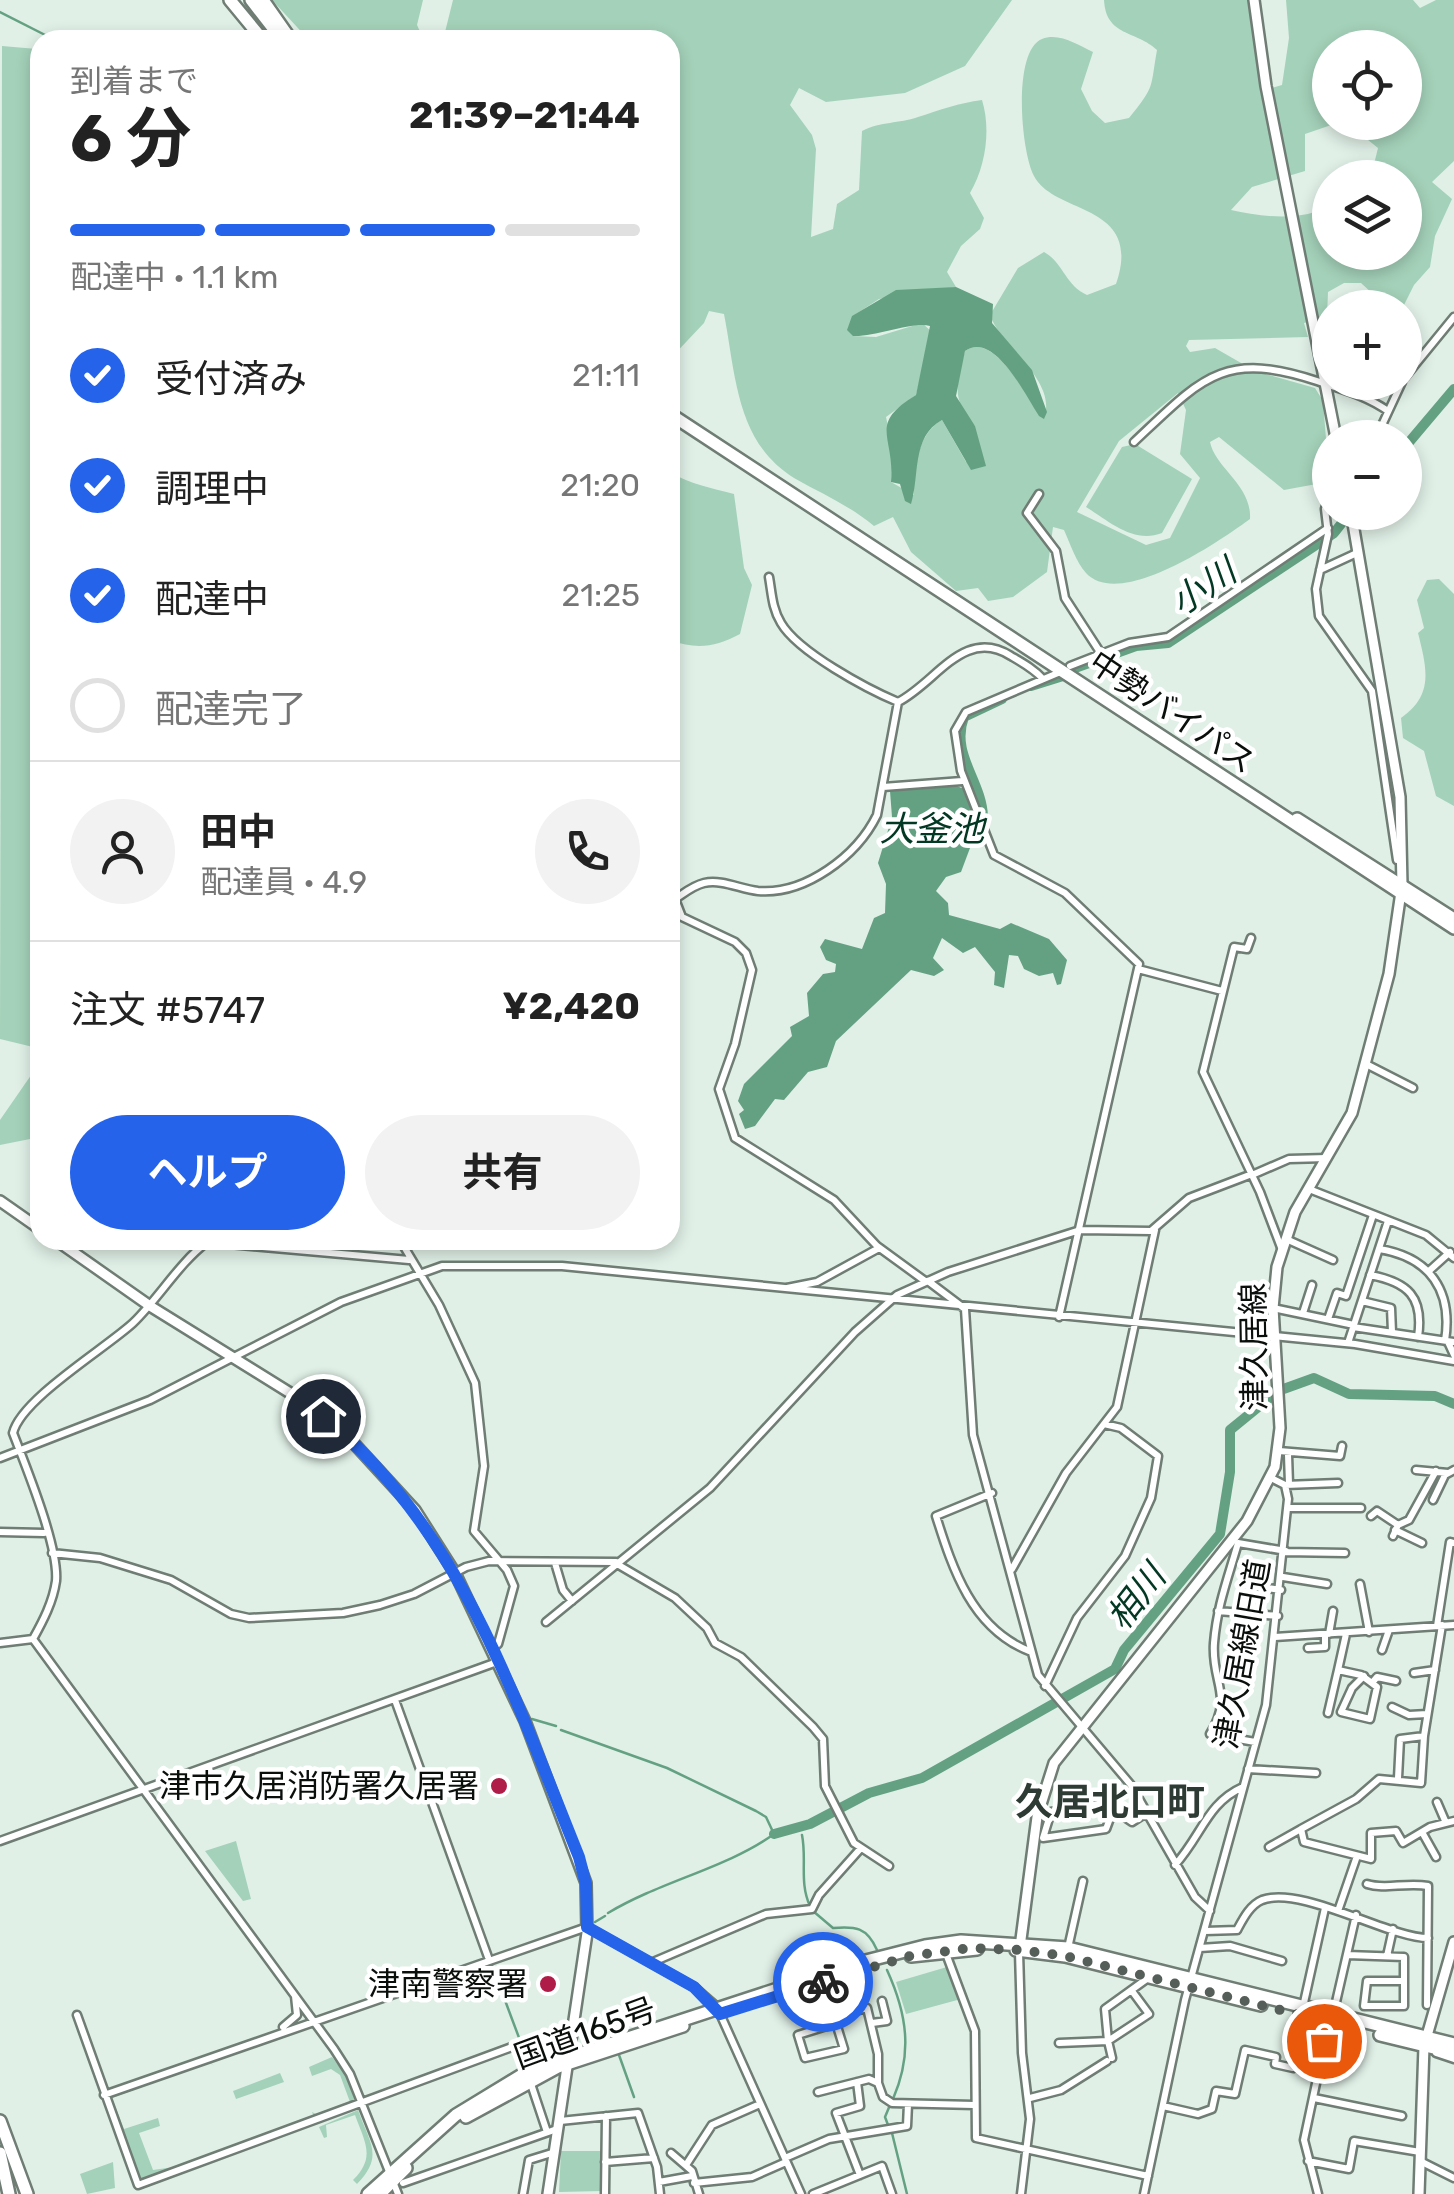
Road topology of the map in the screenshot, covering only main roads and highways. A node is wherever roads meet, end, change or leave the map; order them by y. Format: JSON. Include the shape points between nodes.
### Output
{"nodes":[{"id":1,"x":230,"y":0,"type":"edge"},
{"id":2,"x":252,"y":0,"type":"edge"},
{"id":3,"x":262,"y":0,"type":"edge"},
{"id":4,"x":1254,"y":0,"type":"edge"},
{"id":5,"x":255,"y":30,"type":"edge"},
{"id":6,"x":274,"y":30,"type":"edge"},
{"id":7,"x":284,"y":30,"type":"edge"},
{"id":8,"x":1333,"y":420,"type":"edge"},
{"id":9,"x":680,"y":421,"type":"edge"},
{"id":10,"x":1355,"y":530,"type":"edge"},
{"id":11,"x":1401,"y":889,"type":"junction"},
{"id":12,"x":1454,"y":919,"type":"edge"},
{"id":13,"x":1454,"y":928,"type":"edge"},
{"id":14,"x":0,"y":1201,"type":"edge"},
{"id":15,"x":30,"y":1222,"type":"edge"},
{"id":16,"x":70,"y":1250,"type":"edge"},
{"id":17,"x":1454,"y":1942,"type":"edge"},
{"id":18,"x":1020,"y":1946,"type":"junction"},
{"id":19,"x":1190,"y":1984,"type":"junction"},
{"id":20,"x":718,"y":2011,"type":"junction"},
{"id":21,"x":1331,"y":2019,"type":"junction"},
{"id":22,"x":1426,"y":2039,"type":"junction"},
{"id":23,"x":1454,"y":2042,"type":"edge"},
{"id":24,"x":1454,"y":2056,"type":"edge"},
{"id":25,"x":568,"y":2060,"type":"junction"},
{"id":26,"x":0,"y":2121,"type":"edge"},
{"id":27,"x":0,"y":2153,"type":"edge"},
{"id":28,"x":395,"y":2179,"type":"junction"},
{"id":29,"x":9,"y":2194,"type":"edge"},
{"id":30,"x":27,"y":2194,"type":"edge"},
{"id":31,"x":368,"y":2194,"type":"edge"},
{"id":32,"x":380,"y":2194,"type":"edge"},
{"id":33,"x":548,"y":2194,"type":"edge"},
{"id":34,"x":1419,"y":2194,"type":"edge"}],
"edges":[{"from":1,"to":5,"type":"highway"},
{"from":2,"to":6,"type":"highway"},
{"from":3,"to":7,"type":"highway"},
{"from":4,"to":8,"type":"main road"},
{"from":9,"to":11,"type":"highway","name":"中勢バイパス"},
{"from":10,"to":11,"type":"main road","name":"津久居線","via":[[1400,797]]},
{"from":11,"to":12,"type":"highway","name":"中勢バイパス"},
{"from":11,"to":13,"type":"highway","name":"中勢バイパス"},
{"from":11,"to":18,"type":"main road","name":"津久居線","via":[[1389,974],[1352,1113],[1308,1189],[1283,1250],[1274,1308],[1283,1453],[1236,1541],[1054,1764],[1041,1798]]},
{"from":14,"to":15,"type":"main road"},
{"from":16,"to":25,"type":"main road","via":[[349,1438],[408,1500],[456,1573],[499,1661],[586,1884],[587,1927]]},
{"from":17,"to":22,"type":"main road"},
{"from":18,"to":19,"type":"highway","name":"国道165号"},
{"from":18,"to":19,"type":"highway","name":"国道165号","via":[[1068,1948]]},
{"from":18,"to":20,"type":"highway","name":"国道165号","via":[[944,1951]]},
{"from":18,"to":20,"type":"highway","name":"国道165号","via":[[962,1941],[893,1952]]},
{"from":19,"to":21,"type":"highway","name":"国道165号"},
{"from":19,"to":21,"type":"highway","name":"国道165号"},
{"from":20,"to":25,"type":"highway","name":"国道165号"},
{"from":21,"to":22,"type":"highway","name":"国道165号"},
{"from":21,"to":22,"type":"highway","name":"国道165号"},
{"from":22,"to":23,"type":"highway","name":"国道165号"},
{"from":22,"to":24,"type":"highway","name":"国道165号"},
{"from":22,"to":34,"type":"main road"},
{"from":25,"to":28,"type":"highway","name":"国道165号","via":[[468,2115]]},
{"from":25,"to":28,"type":"highway","name":"国道165号","via":[[530,2070],[480,2098]]},
{"from":25,"to":33,"type":"main road"},
{"from":26,"to":30,"type":"highway"},
{"from":27,"to":29,"type":"highway"},
{"from":28,"to":31,"type":"highway","name":"国道165号"},
{"from":28,"to":32,"type":"highway","name":"国道165号"}]}
